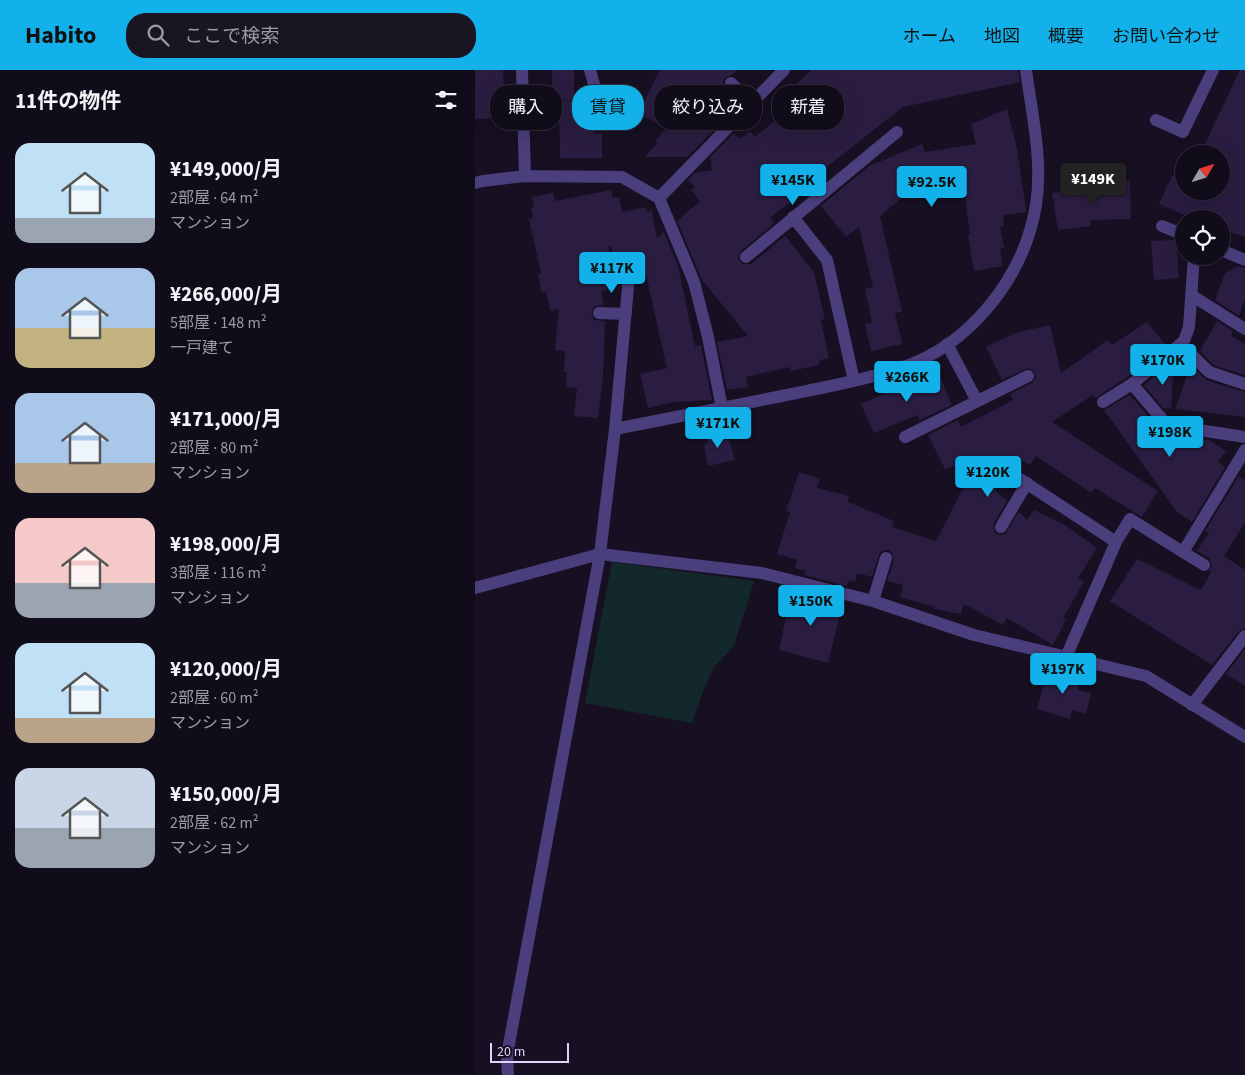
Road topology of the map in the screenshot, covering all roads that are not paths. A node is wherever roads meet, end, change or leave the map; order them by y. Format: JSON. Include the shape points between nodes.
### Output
{"nodes":[{"id":1,"x":521,"y":70,"type":"edge"},
{"id":2,"x":590,"y":70,"type":"edge"},
{"id":3,"x":784,"y":70,"type":"edge"},
{"id":4,"x":1026,"y":70,"type":"edge"},
{"id":5,"x":1213,"y":70,"type":"edge"},
{"id":6,"x":594,"y":85,"type":"edge"},
{"id":7,"x":762,"y":93,"type":"edge"},
{"id":8,"x":1157,"y":120,"type":"dead end"},
{"id":9,"x":726,"y":130,"type":"edge"},
{"id":10,"x":897,"y":132,"type":"dead end"},
{"id":11,"x":525,"y":176,"type":"junction"},
{"id":12,"x":475,"y":183,"type":"edge"},
{"id":13,"x":659,"y":198,"type":"junction"},
{"id":14,"x":793,"y":218,"type":"junction"},
{"id":15,"x":1162,"y":226,"type":"dead end"},
{"id":16,"x":1175,"y":231,"type":"edge"},
{"id":17,"x":1230,"y":254,"type":"edge"},
{"id":18,"x":746,"y":256,"type":"dead end"},
{"id":19,"x":1245,"y":260,"type":"edge"},
{"id":20,"x":630,"y":265,"type":"dead end"},
{"id":21,"x":1193,"y":265,"type":"edge"},
{"id":22,"x":1191,"y":295,"type":"junction"},
{"id":23,"x":599,"y":313,"type":"dead end"},
{"id":24,"x":625,"y":314,"type":"junction"},
{"id":25,"x":1245,"y":329,"type":"edge"},
{"id":26,"x":947,"y":344,"type":"junction"},
{"id":27,"x":1181,"y":344,"type":"junction"},
{"id":28,"x":1028,"y":376,"type":"dead end"},
{"id":29,"x":854,"y":381,"type":"junction"},
{"id":30,"x":1132,"y":384,"type":"junction"},
{"id":31,"x":1245,"y":384,"type":"edge"},
{"id":32,"x":977,"y":401,"type":"junction"},
{"id":33,"x":1103,"y":402,"type":"dead end"},
{"id":34,"x":722,"y":408,"type":"junction"},
{"id":35,"x":615,"y":429,"type":"junction"},
{"id":36,"x":905,"y":437,"type":"dead end"},
{"id":37,"x":1245,"y":437,"type":"edge"},
{"id":38,"x":1245,"y":450,"type":"edge"},
{"id":39,"x":997,"y":464,"type":"dead end"},
{"id":40,"x":1027,"y":484,"type":"junction"},
{"id":41,"x":1001,"y":527,"type":"dead end"},
{"id":42,"x":1116,"y":542,"type":"junction"},
{"id":43,"x":1183,"y":552,"type":"junction"},
{"id":44,"x":600,"y":554,"type":"junction"},
{"id":45,"x":885,"y":558,"type":"dead end"},
{"id":46,"x":1204,"y":565,"type":"dead end"},
{"id":47,"x":475,"y":588,"type":"edge"},
{"id":48,"x":873,"y":602,"type":"junction"},
{"id":49,"x":1245,"y":636,"type":"edge"},
{"id":50,"x":1066,"y":657,"type":"junction"},
{"id":51,"x":1192,"y":705,"type":"junction"},
{"id":52,"x":1245,"y":737,"type":"edge"},
{"id":53,"x":508,"y":1075,"type":"edge"}],
"edges":[{"from":1,"to":11,"type":"street"},
{"from":2,"to":6,"type":"street"},
{"from":3,"to":7,"type":"street"},
{"from":4,"to":26,"type":"street","via":[[1038,157],[1030,229],[998,294],[966,330]]},
{"from":5,"to":8,"type":"street","via":[[1183,132]]},
{"from":9,"to":13,"type":"street"},
{"from":10,"to":14,"type":"street"},
{"from":11,"to":12,"type":"street"},
{"from":11,"to":13,"type":"street","via":[[622,177]]},
{"from":13,"to":34,"type":"street","via":[[694,282]]},
{"from":14,"to":18,"type":"street"},
{"from":14,"to":29,"type":"street","via":[[827,260]]},
{"from":15,"to":16,"type":"street"},
{"from":17,"to":19,"type":"street"},
{"from":20,"to":24,"type":"street"},
{"from":21,"to":22,"type":"street"},
{"from":22,"to":25,"type":"street"},
{"from":22,"to":27,"type":"street","via":[[1189,327]]},
{"from":23,"to":24,"type":"street"},
{"from":24,"to":35,"type":"street"},
{"from":26,"to":29,"type":"street","via":[[901,368]]},
{"from":26,"to":32,"type":"street"},
{"from":27,"to":30,"type":"street"},
{"from":27,"to":31,"type":"street","via":[[1209,372]]},
{"from":28,"to":32,"type":"street"},
{"from":29,"to":34,"type":"street"},
{"from":30,"to":33,"type":"street"},
{"from":30,"to":37,"type":"street","via":[[1167,425]]},
{"from":32,"to":36,"type":"street"},
{"from":34,"to":35,"type":"street"},
{"from":35,"to":44,"type":"street"},
{"from":38,"to":43,"type":"street"},
{"from":39,"to":40,"type":"street"},
{"from":40,"to":41,"type":"street"},
{"from":40,"to":42,"type":"street"},
{"from":42,"to":43,"type":"street","via":[[1130,519]]},
{"from":42,"to":50,"type":"street"},
{"from":43,"to":46,"type":"street"},
{"from":44,"to":47,"type":"street"},
{"from":44,"to":48,"type":"street","via":[[762,573]]},
{"from":44,"to":53,"type":"street","via":[[507,1055]]},
{"from":45,"to":48,"type":"street"},
{"from":48,"to":50,"type":"street","via":[[974,635]]},
{"from":49,"to":51,"type":"street"},
{"from":50,"to":51,"type":"street","via":[[1146,676]]},
{"from":51,"to":52,"type":"street"}]}
